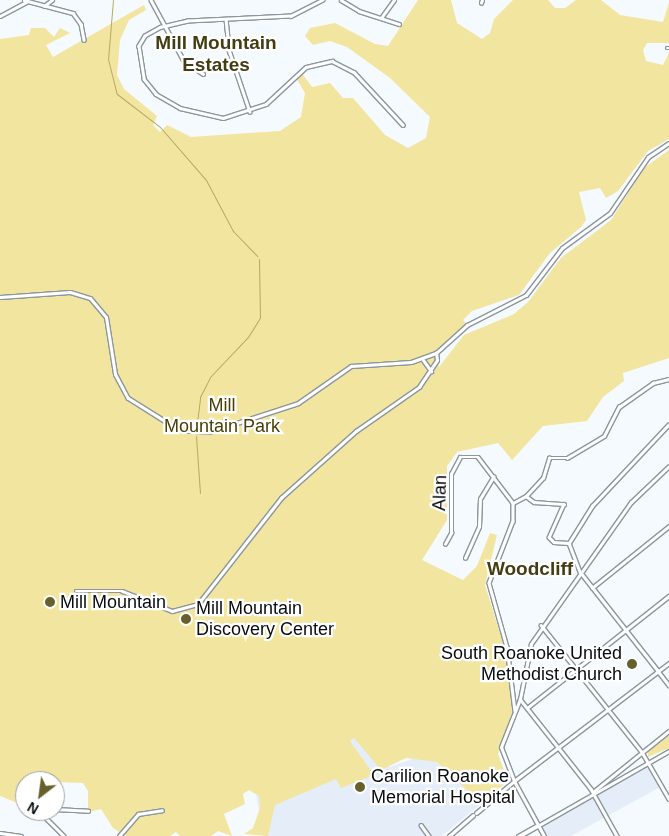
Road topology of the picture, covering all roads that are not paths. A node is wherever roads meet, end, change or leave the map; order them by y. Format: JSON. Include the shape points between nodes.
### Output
{"nodes":[{"id":1,"x":52,"y":0,"type":"edge"},
{"id":2,"x":151,"y":0,"type":"edge"},
{"id":3,"x":323,"y":0,"type":"edge"},
{"id":4,"x":341,"y":0,"type":"edge"},
{"id":5,"x":394,"y":0,"type":"edge"},
{"id":6,"x":25,"y":1,"type":"edge"},
{"id":7,"x":43,"y":7,"type":"junction"},
{"id":8,"x":0,"y":16,"type":"edge"},
{"id":9,"x":226,"y":18,"type":"junction"},
{"id":10,"x":381,"y":18,"type":"junction"},
{"id":11,"x":398,"y":24,"type":"dead end"},
{"id":12,"x":165,"y":26,"type":"junction"},
{"id":13,"x":84,"y":40,"type":"dead end"},
{"id":14,"x":203,"y":74,"type":"dead end"},
{"id":15,"x":250,"y":112,"type":"junction"},
{"id":16,"x":403,"y":125,"type":"dead end"},
{"id":17,"x":669,"y":143,"type":"edge"},
{"id":18,"x":0,"y":297,"type":"edge"},
{"id":19,"x":436,"y":353,"type":"junction"},
{"id":20,"x":423,"y":359,"type":"junction"},
{"id":21,"x":431,"y":371,"type":"junction"},
{"id":22,"x":669,"y":379,"type":"edge"},
{"id":23,"x":669,"y":424,"type":"edge"},
{"id":24,"x":669,"y":466,"type":"edge"},
{"id":25,"x":493,"y":477,"type":"junction"},
{"id":26,"x":526,"y":496,"type":"junction"},
{"id":27,"x":513,"y":503,"type":"junction"},
{"id":28,"x":669,"y":526,"type":"edge"},
{"id":29,"x":445,"y":544,"type":"dead end"},
{"id":30,"x":569,"y":544,"type":"junction"},
{"id":31,"x":465,"y":558,"type":"dead end"},
{"id":32,"x":580,"y":572,"type":"junction"},
{"id":33,"x":592,"y":588,"type":"junction"},
{"id":34,"x":76,"y":591,"type":"dead end"},
{"id":35,"x":669,"y":596,"type":"edge"},
{"id":36,"x":541,"y":625,"type":"junction"},
{"id":37,"x":626,"y":631,"type":"junction"},
{"id":38,"x":669,"y":662,"type":"edge"},
{"id":39,"x":576,"y":669,"type":"junction"},
{"id":40,"x":658,"y":671,"type":"junction"},
{"id":41,"x":669,"y":685,"type":"edge"},
{"id":42,"x":520,"y":699,"type":"junction"},
{"id":43,"x":527,"y":708,"type":"junction"},
{"id":44,"x":609,"y":710,"type":"junction"},
{"id":45,"x":515,"y":711,"type":"junction"},
{"id":46,"x":669,"y":731,"type":"edge"},
{"id":47,"x":560,"y":750,"type":"junction"},
{"id":48,"x":669,"y":751,"type":"edge"},
{"id":49,"x":642,"y":752,"type":"junction"},
{"id":50,"x":649,"y":762,"type":"junction"},
{"id":51,"x":514,"y":781,"type":"junction"},
{"id":52,"x":593,"y":793,"type":"junction"},
{"id":53,"x":669,"y":799,"type":"edge"},
{"id":54,"x":65,"y":810,"type":"edge"},
{"id":55,"x":162,"y":810,"type":"dead end"},
{"id":56,"x":88,"y":811,"type":"dead end"},
{"id":57,"x":49,"y":821,"type":"edge"},
{"id":58,"x":421,"y":825,"type":"dead end"},
{"id":59,"x":538,"y":825,"type":"junction"},
{"id":60,"x":0,"y":833,"type":"edge"},
{"id":61,"x":22,"y":836,"type":"edge"},
{"id":62,"x":64,"y":836,"type":"edge"},
{"id":63,"x":119,"y":836,"type":"edge"},
{"id":64,"x":429,"y":836,"type":"edge"},
{"id":65,"x":449,"y":836,"type":"edge"},
{"id":66,"x":519,"y":836,"type":"edge"},
{"id":67,"x":544,"y":836,"type":"edge"},
{"id":68,"x":617,"y":836,"type":"edge"}],
"edges":[{"from":1,"to":7,"type":"street"},
{"from":2,"to":12,"type":"street"},
{"from":3,"to":9,"type":"street","via":[[292,16]]},
{"from":4,"to":10,"type":"street"},
{"from":5,"to":10,"type":"street"},
{"from":6,"to":7,"type":"street"},
{"from":6,"to":8,"type":"street"},
{"from":7,"to":13,"type":"street","via":[[73,13],[81,24]]},
{"from":9,"to":12,"type":"street"},
{"from":9,"to":15,"type":"street","via":[[229,50]]},
{"from":10,"to":11,"type":"street"},
{"from":12,"to":14,"type":"street","via":[[184,61]]},
{"from":12,"to":15,"type":"street","via":[[148,33],[139,46],[140,66],[152,90],[199,116],[223,118]]},
{"from":15,"to":16,"type":"street","via":[[273,100],[306,67],[325,60],[352,70]]},
{"from":17,"to":19,"type":"street","via":[[648,157],[610,213],[562,248],[521,299],[467,325]]},
{"from":18,"to":20,"type":"street","via":[[70,292],[94,301],[106,317],[114,366],[124,392],[144,411],[191,433],[209,432],[284,409],[351,366]]},
{"from":19,"to":20,"type":"street"},
{"from":19,"to":21,"type":"street"},
{"from":20,"to":21,"type":"street"},
{"from":21,"to":34,"type":"street","via":[[413,392],[356,431],[281,498],[202,601],[179,611],[122,591]]},
{"from":22,"to":26,"type":"street","via":[[619,407],[604,436],[567,458],[549,458],[543,478]]},
{"from":23,"to":30,"type":"street","via":[[592,506]]},
{"from":24,"to":32,"type":"street","via":[[635,497]]},
{"from":25,"to":27,"type":"street"},
{"from":25,"to":29,"type":"street","name":"Alan","via":[[474,455],[460,457],[453,467],[451,533]]},
{"from":25,"to":31,"type":"street","via":[[480,499],[479,527]]},
{"from":26,"to":27,"type":"street"},
{"from":26,"to":30,"type":"street","via":[[534,502],[564,504],[549,537],[552,542]]},
{"from":27,"to":45,"type":"street","via":[[513,521],[489,583],[507,647]]},
{"from":28,"to":33,"type":"street"},
{"from":30,"to":32,"type":"street"},
{"from":32,"to":33,"type":"street"},
{"from":32,"to":36,"type":"street"},
{"from":33,"to":37,"type":"street"},
{"from":35,"to":37,"type":"street"},
{"from":36,"to":39,"type":"street"},
{"from":36,"to":42,"type":"street","via":[[528,650]]},
{"from":37,"to":39,"type":"street"},
{"from":37,"to":40,"type":"street"},
{"from":38,"to":40,"type":"street"},
{"from":39,"to":43,"type":"street"},
{"from":39,"to":44,"type":"street"},
{"from":40,"to":41,"type":"street"},
{"from":40,"to":44,"type":"street"},
{"from":42,"to":43,"type":"street"},
{"from":42,"to":45,"type":"street"},
{"from":43,"to":47,"type":"street"},
{"from":44,"to":47,"type":"street"},
{"from":44,"to":49,"type":"street"},
{"from":45,"to":51,"type":"street","via":[[501,748]]},
{"from":46,"to":49,"type":"street"},
{"from":47,"to":51,"type":"street"},
{"from":47,"to":52,"type":"street"},
{"from":48,"to":50,"type":"street"},
{"from":49,"to":50,"type":"street"},
{"from":49,"to":52,"type":"street"},
{"from":50,"to":52,"type":"street"},
{"from":50,"to":53,"type":"street"},
{"from":51,"to":59,"type":"street"},
{"from":51,"to":65,"type":"street"},
{"from":52,"to":59,"type":"street"},
{"from":52,"to":68,"type":"street"},
{"from":54,"to":56,"type":"street"},
{"from":55,"to":63,"type":"street","via":[[138,814]]},
{"from":57,"to":62,"type":"street"},
{"from":58,"to":64,"type":"street"},
{"from":59,"to":66,"type":"street"},
{"from":59,"to":67,"type":"street"},
{"from":60,"to":61,"type":"street"}]}
